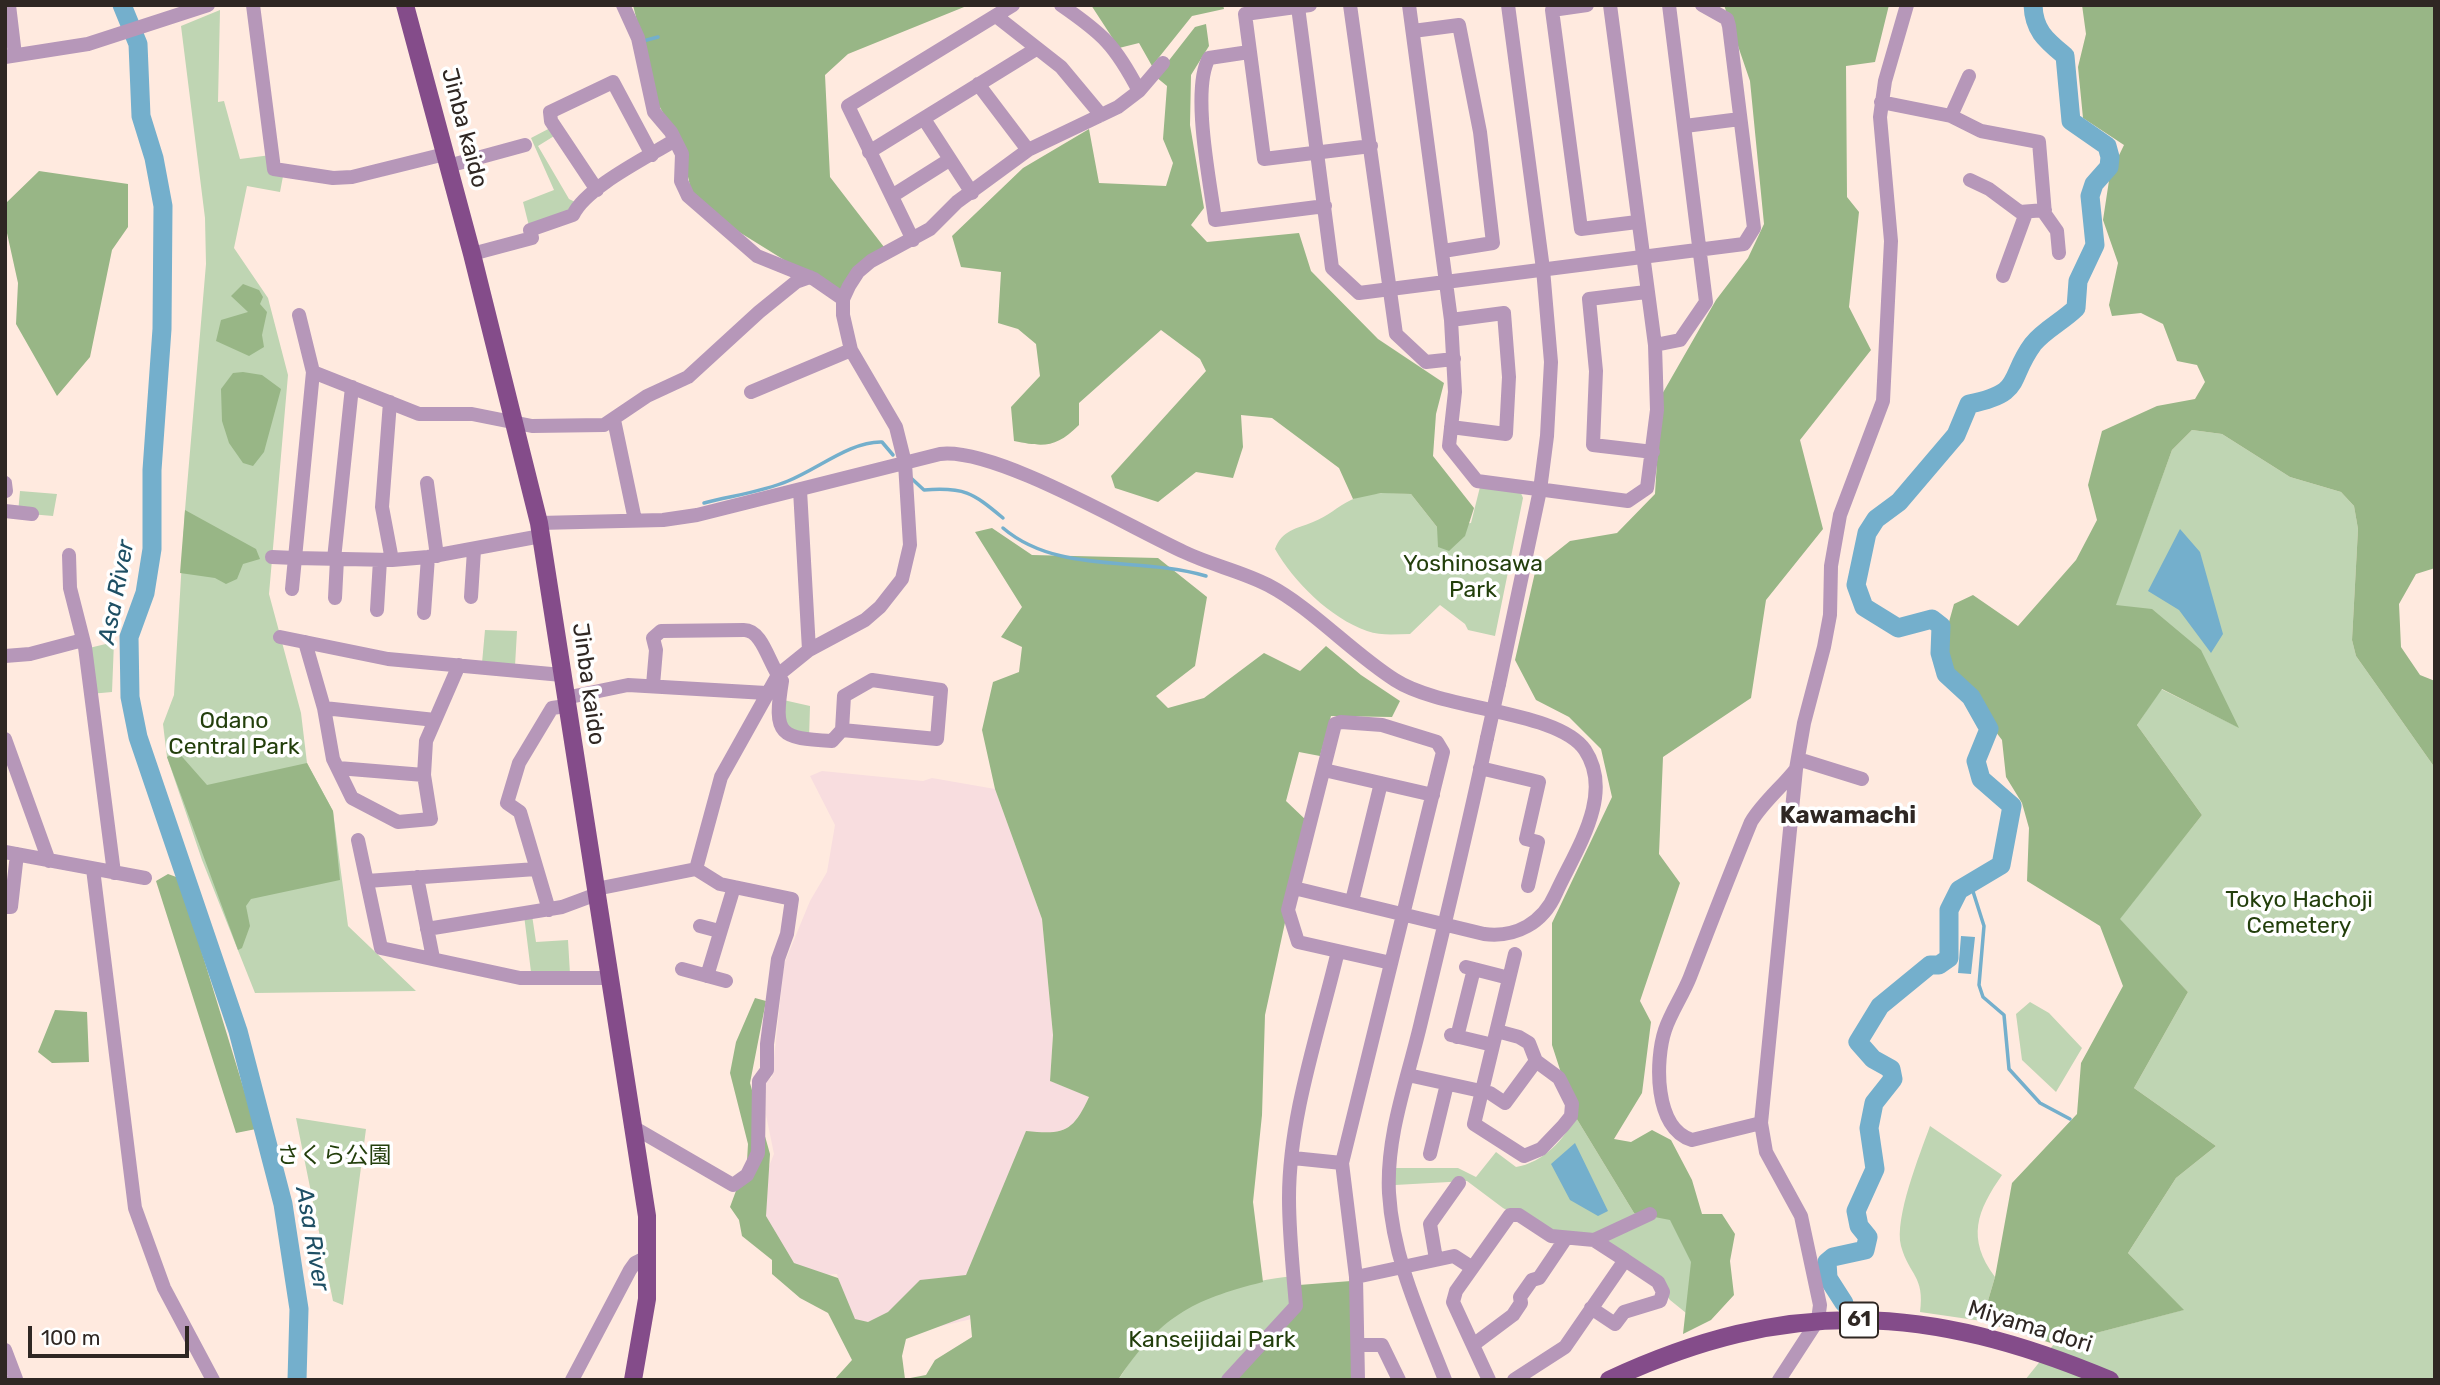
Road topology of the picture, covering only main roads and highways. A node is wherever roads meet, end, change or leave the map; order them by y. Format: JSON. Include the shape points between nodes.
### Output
{"nodes":[{"id":1,"x":405,"y":5,"type":"edge"},
{"id":2,"x":633,"y":1380,"type":"edge"},
{"id":3,"x":1609,"y":1380,"type":"edge"},
{"id":4,"x":2110,"y":1380,"type":"edge"}],
"edges":[{"from":1,"to":2,"type":"main road","name":"Jinba kaido","via":[[516,421],[540,530],[647,1216],[646,1310]]},
{"from":3,"to":4,"type":"main road","name":"Miyama dori","number":"61","via":[[1733,1334],[1818,1320],[1906,1322],[1963,1330],[2031,1349]]}]}
